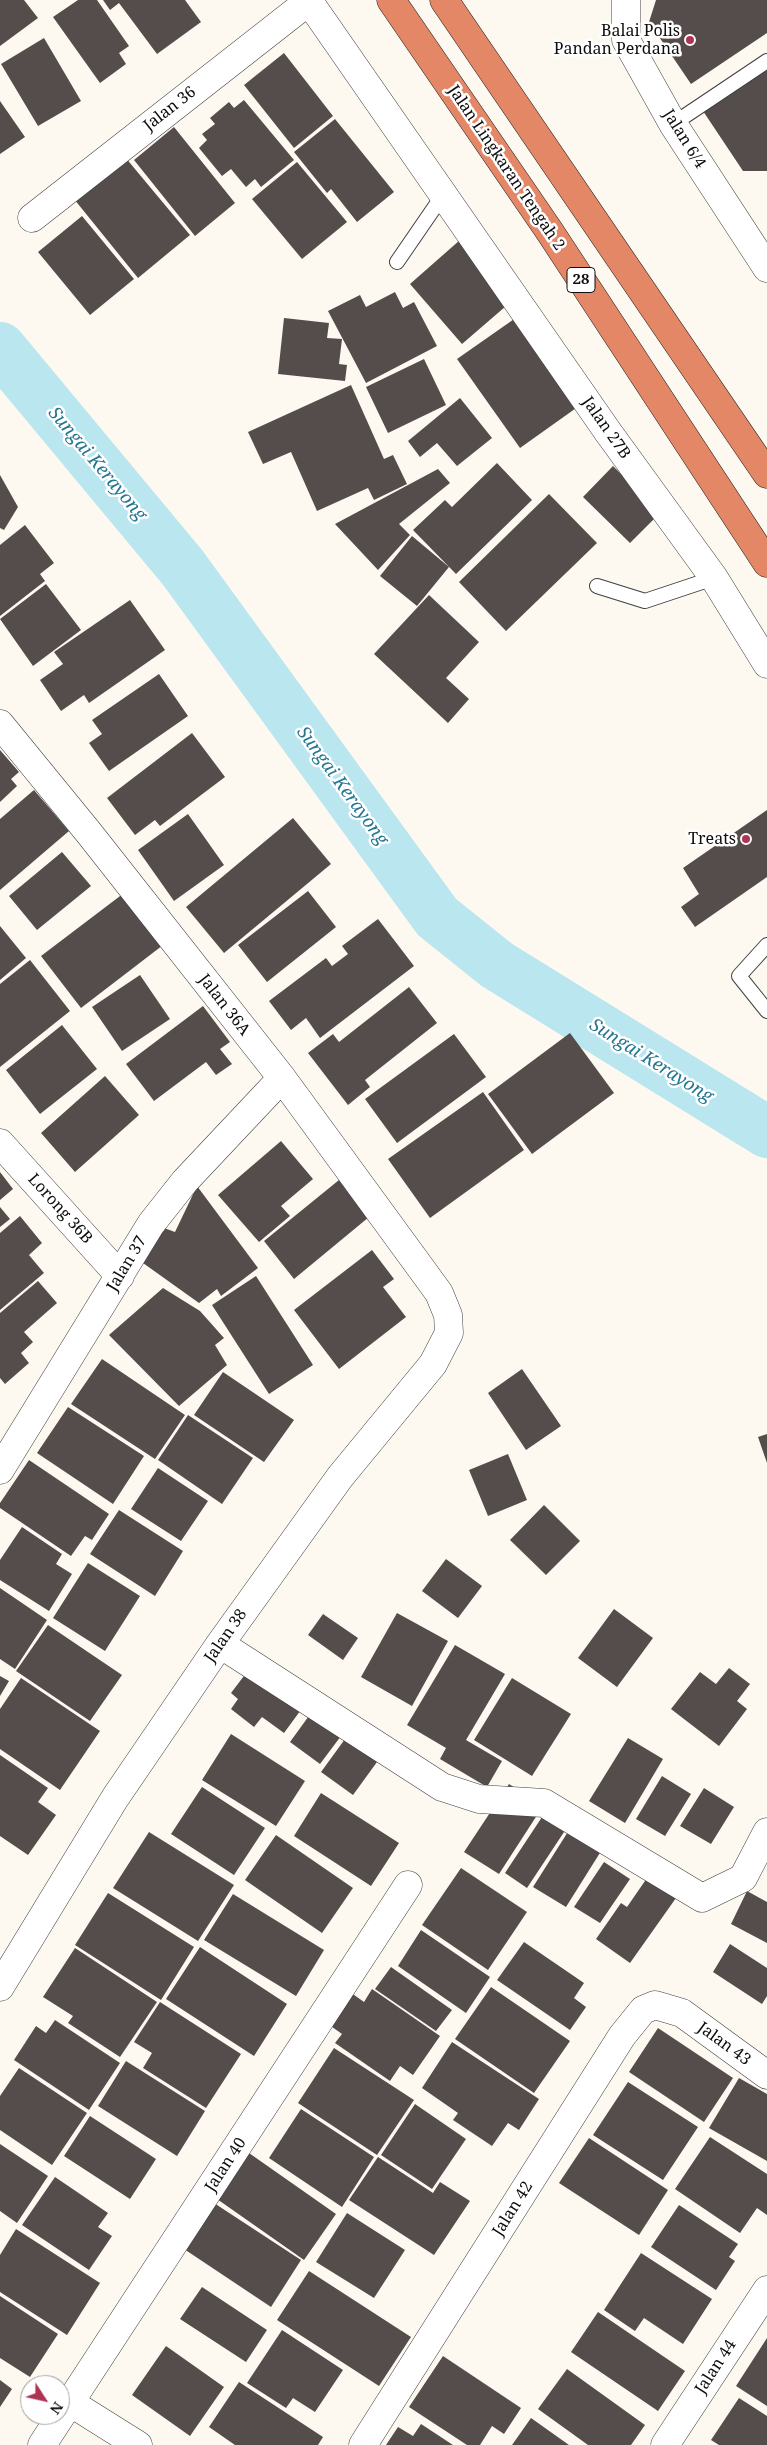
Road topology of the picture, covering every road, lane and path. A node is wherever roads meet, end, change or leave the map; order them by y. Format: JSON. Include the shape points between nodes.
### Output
{"nodes":[{"id":1,"x":391,"y":0,"type":"edge"},
{"id":2,"x":444,"y":0,"type":"edge"},
{"id":3,"x":626,"y":0,"type":"edge"},
{"id":4,"x":308,"y":1,"type":"edge"},
{"id":5,"x":767,"y":61,"type":"edge"},
{"id":6,"x":673,"y":124,"type":"junction"},
{"id":7,"x":443,"y":194,"type":"junction"},
{"id":8,"x":32,"y":218,"type":"dead end"},
{"id":9,"x":758,"y":235,"type":"edge"},
{"id":10,"x":397,"y":262,"type":"dead end"},
{"id":11,"x":767,"y":268,"type":"edge"},
{"id":12,"x":767,"y":474,"type":"edge"},
{"id":13,"x":767,"y":563,"type":"edge"},
{"id":14,"x":714,"y":578,"type":"junction"},
{"id":15,"x":598,"y":586,"type":"dead end"},
{"id":16,"x":767,"y":664,"type":"edge"},
{"id":17,"x":0,"y":724,"type":"edge"},
{"id":18,"x":767,"y":945,"type":"edge"},
{"id":19,"x":767,"y":1012,"type":"edge"},
{"id":20,"x":282,"y":1078,"type":"junction"},
{"id":21,"x":0,"y":1143,"type":"edge"},
{"id":22,"x":120,"y":1276,"type":"junction"},
{"id":23,"x":439,"y":1293,"type":"joint"},
{"id":24,"x":0,"y":1470,"type":"edge"},
{"id":25,"x":220,"y":1644,"type":"junction"},
{"id":26,"x":767,"y":1832,"type":"edge"},
{"id":27,"x":408,"y":1885,"type":"dead end"},
{"id":28,"x":0,"y":1988,"type":"edge"},
{"id":29,"x":682,"y":2013,"type":"joint"},
{"id":30,"x":767,"y":2075,"type":"edge"},
{"id":31,"x":767,"y":2290,"type":"edge"},
{"id":32,"x":71,"y":2403,"type":"junction"},
{"id":33,"x":42,"y":2445,"type":"edge"},
{"id":34,"x":138,"y":2445,"type":"edge"},
{"id":35,"x":363,"y":2445,"type":"edge"},
{"id":36,"x":665,"y":2445,"type":"edge"}],
"edges":[{"from":1,"to":13,"type":"highway","name":"Jalan Lingkaran Tengah 2","number":"28","via":[[550,232]]},
{"from":2,"to":12,"type":"highway"},
{"from":3,"to":6,"type":"street","name":"Jalan 6/4","via":[[626,40]]},
{"from":4,"to":7,"type":"street","name":"Jalan 27B"},
{"from":4,"to":8,"type":"street","name":"Jalan 36"},
{"from":5,"to":6,"type":"lane"},
{"from":6,"to":9,"type":"street","name":"Jalan 6/4"},
{"from":7,"to":10,"type":"lane"},
{"from":7,"to":14,"type":"street","name":"Jalan 27B"},
{"from":9,"to":11,"type":"street","name":"Jalan 6/4"},
{"from":14,"to":15,"type":"lane","via":[[644,602]]},
{"from":14,"to":16,"type":"street","name":"Jalan 27B"},
{"from":17,"to":20,"type":"street","name":"Jalan 36A"},
{"from":18,"to":19,"type":"lane","via":[[739,976]]},
{"from":20,"to":22,"type":"street","name":"Jalan 37","via":[[185,1181],[150,1224]]},
{"from":20,"to":23,"type":"street","name":"Jalan 36A"},
{"from":21,"to":22,"type":"street","name":"Lorong 36B"},
{"from":22,"to":24,"type":"street","name":"Jalan 37"},
{"from":23,"to":25,"type":"street","name":"Jalan 38","via":[[448,1315],[449,1333],[433,1364],[340,1477]]},
{"from":25,"to":26,"type":"street","via":[[442,1787],[479,1799],[544,1803],[702,1898],[743,1878]]},
{"from":25,"to":28,"type":"street","name":"Jalan 38","via":[[115,1798]]},
{"from":27,"to":32,"type":"street","name":"Jalan 40"},
{"from":29,"to":30,"type":"street","name":"Jalan 43"},
{"from":29,"to":35,"type":"street","name":"Jalan 42","via":[[655,2005],[643,2010],[622,2036]]},
{"from":31,"to":36,"type":"street","name":"Jalan 44"},
{"from":32,"to":33,"type":"street","name":"Jalan 40"},
{"from":32,"to":34,"type":"street"}]}
